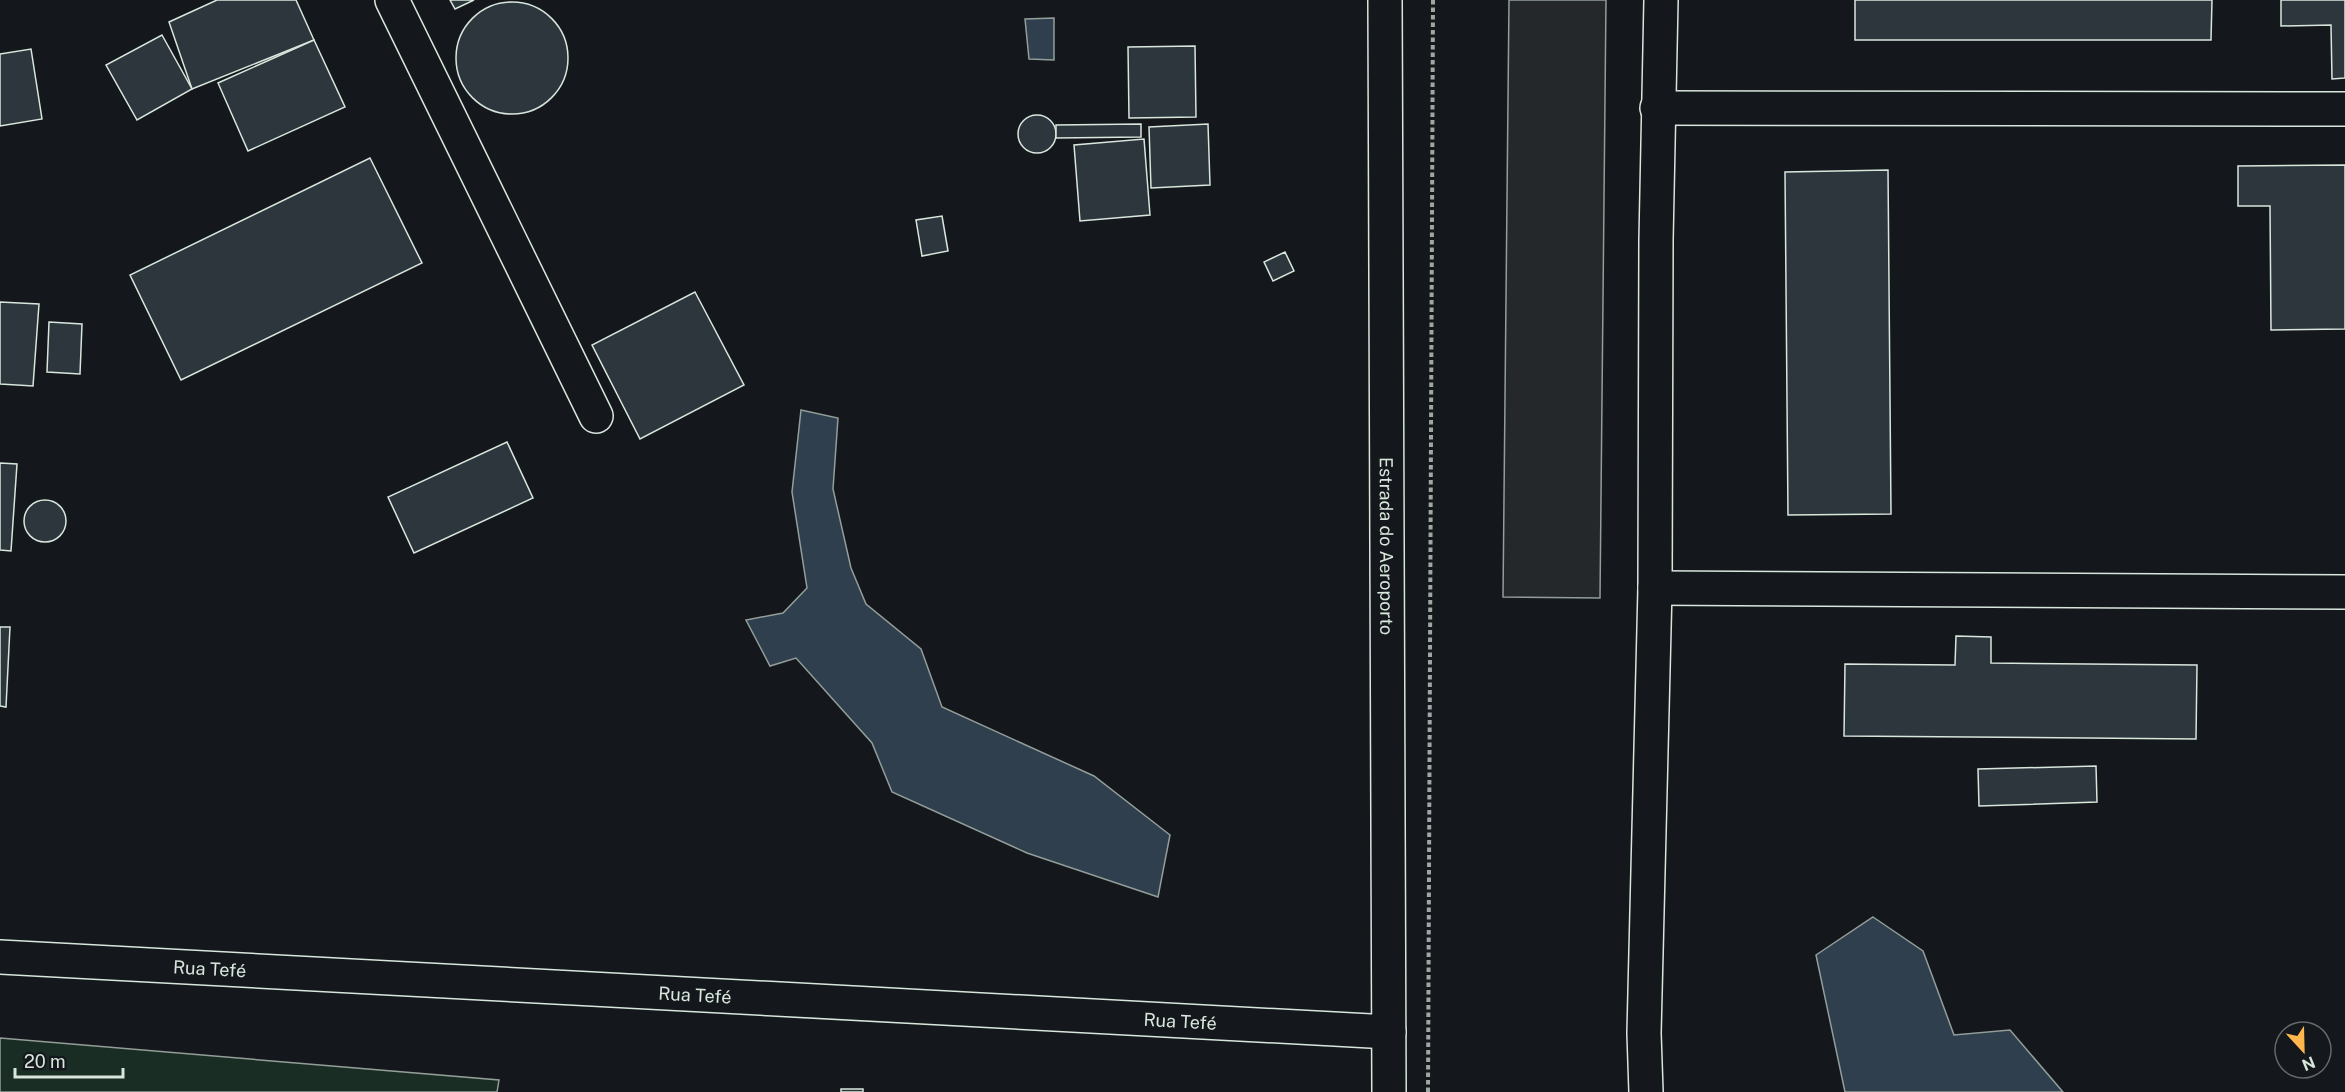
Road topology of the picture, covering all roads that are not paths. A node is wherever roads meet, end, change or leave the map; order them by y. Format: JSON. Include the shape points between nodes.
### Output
{"nodes":[{"id":1,"x":392,"y":0,"type":"edge"},
{"id":2,"x":1385,"y":0,"type":"edge"},
{"id":3,"x":1661,"y":0,"type":"edge"},
{"id":4,"x":1657,"y":108,"type":"junction"},
{"id":5,"x":2345,"y":109,"type":"edge"},
{"id":6,"x":596,"y":416,"type":"dead end"},
{"id":7,"x":1655,"y":588,"type":"junction"},
{"id":8,"x":2345,"y":592,"type":"edge"},
{"id":9,"x":0,"y":957,"type":"edge"},
{"id":10,"x":1389,"y":1032,"type":"junction"},
{"id":11,"x":1389,"y":1092,"type":"edge"},
{"id":12,"x":1646,"y":1092,"type":"edge"}],
"edges":[{"from":1,"to":6,"type":"street"},
{"from":2,"to":10,"type":"street","name":"Estrada do Aeroporto"},
{"from":3,"to":4,"type":"street"},
{"from":4,"to":5,"type":"street"},
{"from":4,"to":7,"type":"street"},
{"from":7,"to":8,"type":"street"},
{"from":7,"to":12,"type":"street","via":[[1644,1033]]},
{"from":9,"to":10,"type":"street","name":"Rua Tefé"},
{"from":10,"to":11,"type":"street","name":"Estrada do Aeroporto"}]}
